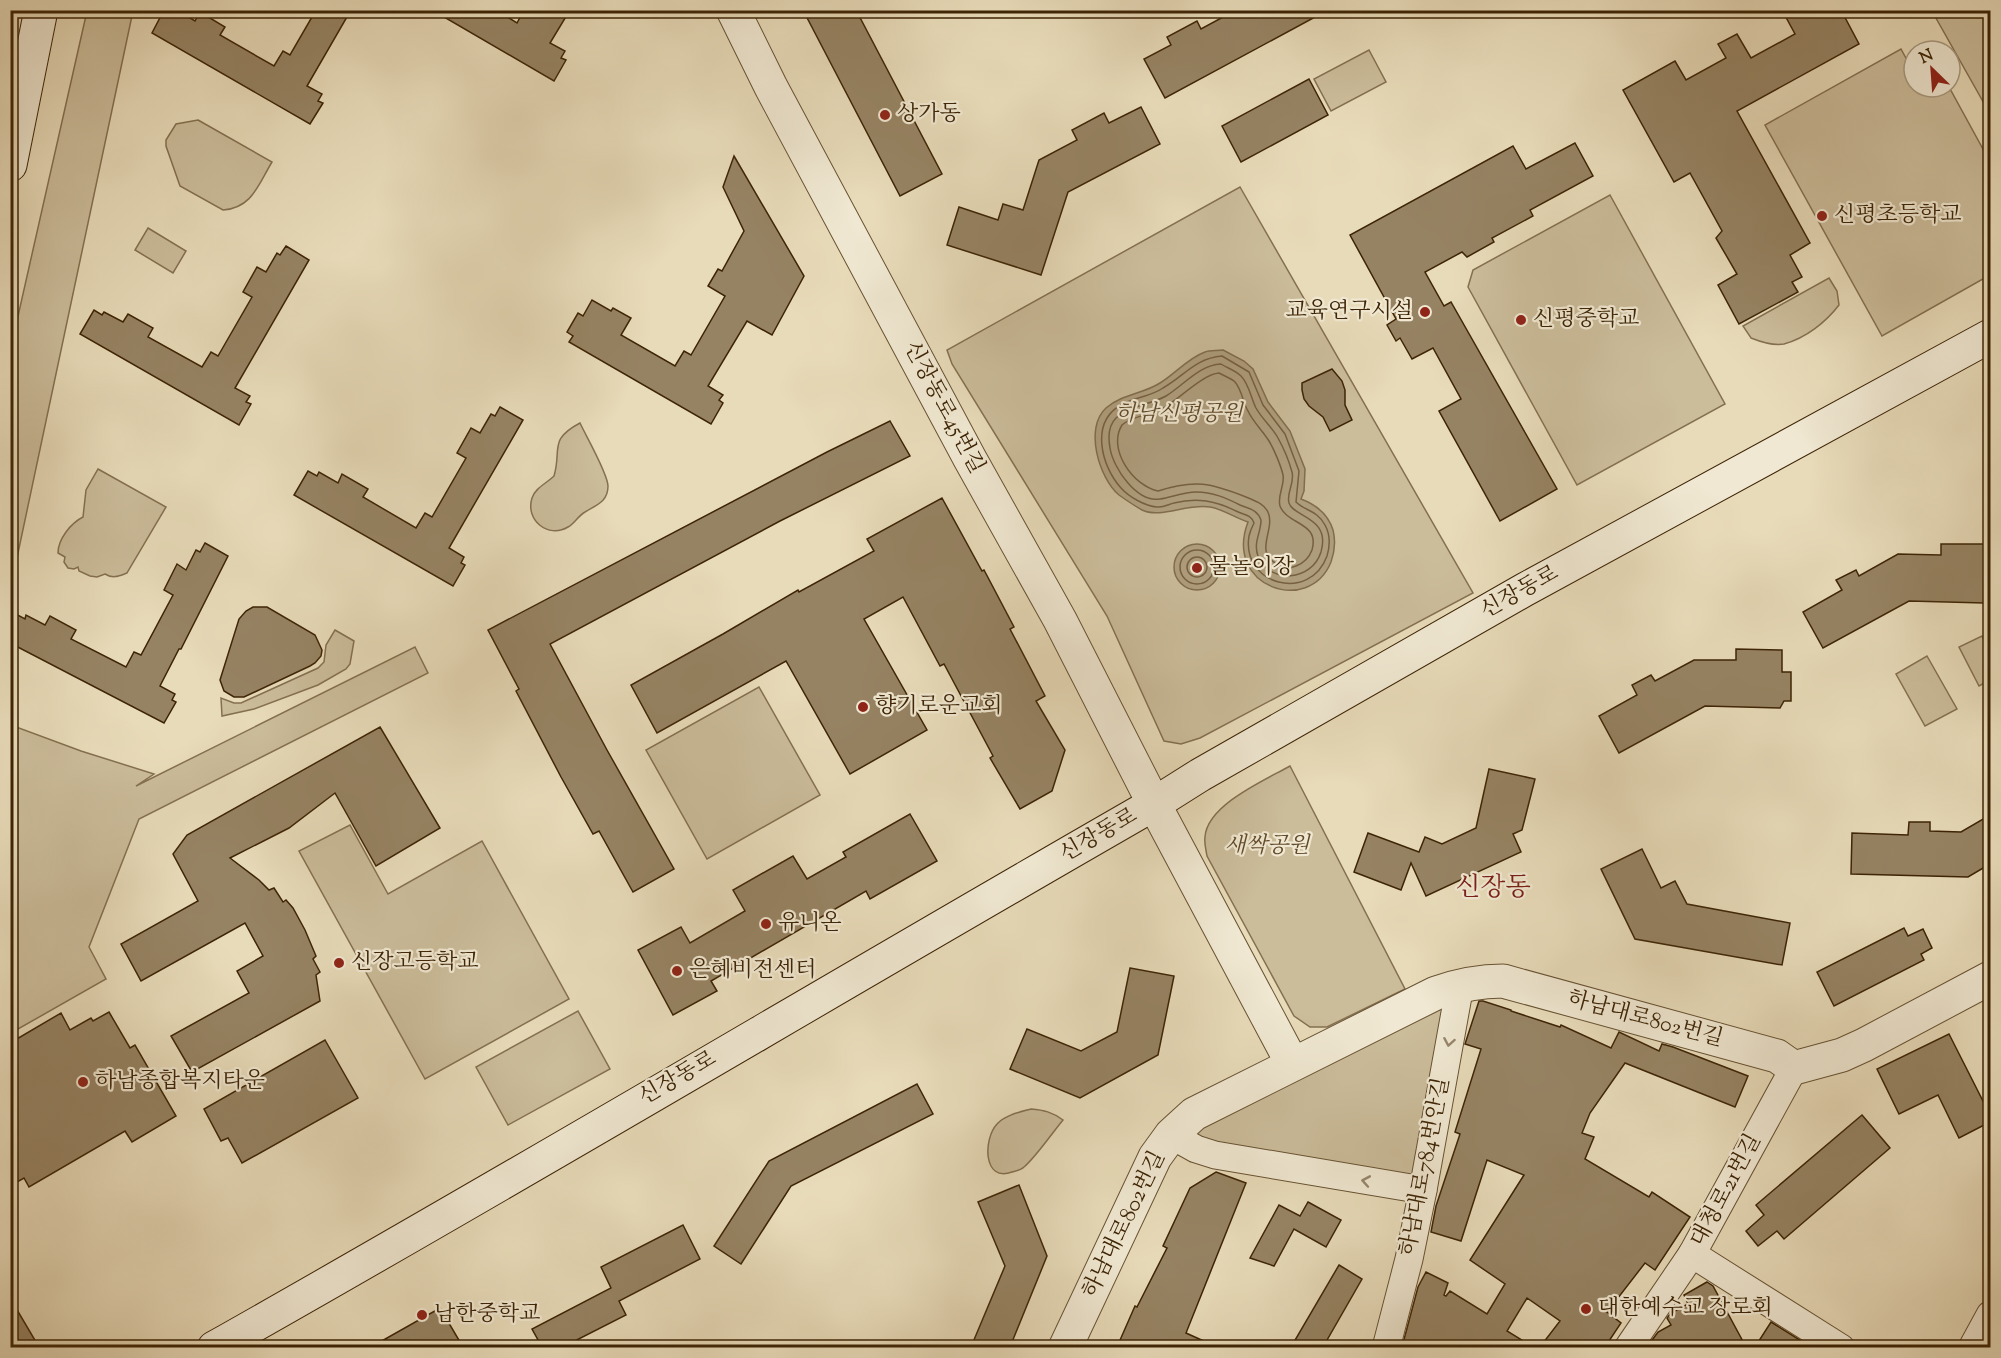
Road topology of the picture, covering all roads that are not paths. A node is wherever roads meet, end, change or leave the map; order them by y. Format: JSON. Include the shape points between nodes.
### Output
{"nodes":[{"id":1,"x":41,"y":10,"type":"edge"},
{"id":2,"x":733,"y":10,"type":"edge"},
{"id":3,"x":10,"y":165,"type":"edge"},
{"id":4,"x":1990,"y":336,"type":"edge"},
{"id":5,"x":1154,"y":804,"type":"junction"},
{"id":6,"x":1990,"y":978,"type":"edge"},
{"id":7,"x":1460,"y":984,"type":"junction"},
{"id":8,"x":1292,"y":1063,"type":"junction"},
{"id":9,"x":1794,"y":1068,"type":"junction"},
{"id":10,"x":1171,"y":1135,"type":"junction"},
{"id":11,"x":1424,"y":1190,"type":"junction"},
{"id":12,"x":1692,"y":1254,"type":"junction"},
{"id":13,"x":1990,"y":1315,"type":"edge"},
{"id":14,"x":214,"y":1347,"type":"edge"},
{"id":15,"x":1065,"y":1347,"type":"edge"},
{"id":16,"x":1386,"y":1347,"type":"edge"},
{"id":17,"x":1628,"y":1347,"type":"edge"},
{"id":18,"x":1841,"y":1347,"type":"edge"},
{"id":19,"x":1972,"y":1347,"type":"edge"}],
"edges":[{"from":1,"to":3,"type":"street"},
{"from":2,"to":5,"type":"street","name":"신장동로45번길","via":[[965,450],[1060,620]]},
{"from":4,"to":5,"type":"street","name":"신장동로","via":[[1524,590]]},
{"from":5,"to":8,"type":"street"},
{"from":5,"to":14,"type":"street","name":"신장동로"},
{"from":6,"to":9,"type":"street","via":[[1864,1045]]},
{"from":7,"to":8,"type":"street","name":"하남대로802번길"},
{"from":7,"to":9,"type":"street","name":"하남대로802번길","via":[[1503,981],[1777,1056]]},
{"from":7,"to":11,"type":"street","name":"하남대로784번안길","one_way":true},
{"from":8,"to":10,"type":"street","name":"하남대로802번길","via":[[1194,1114]]},
{"from":9,"to":12,"type":"street","name":"대청로21번길"},
{"from":11,"to":10,"type":"street","one_way":true,"via":[[1215,1155]]},
{"from":10,"to":15,"type":"street","name":"하남대로802번길","via":[[1155,1157]]},
{"from":11,"to":16,"type":"street","name":"하남대로784번안길"},
{"from":12,"to":17,"type":"street"},
{"from":12,"to":18,"type":"street","name":"대청로21번길"},
{"from":13,"to":19,"type":"street"}]}
